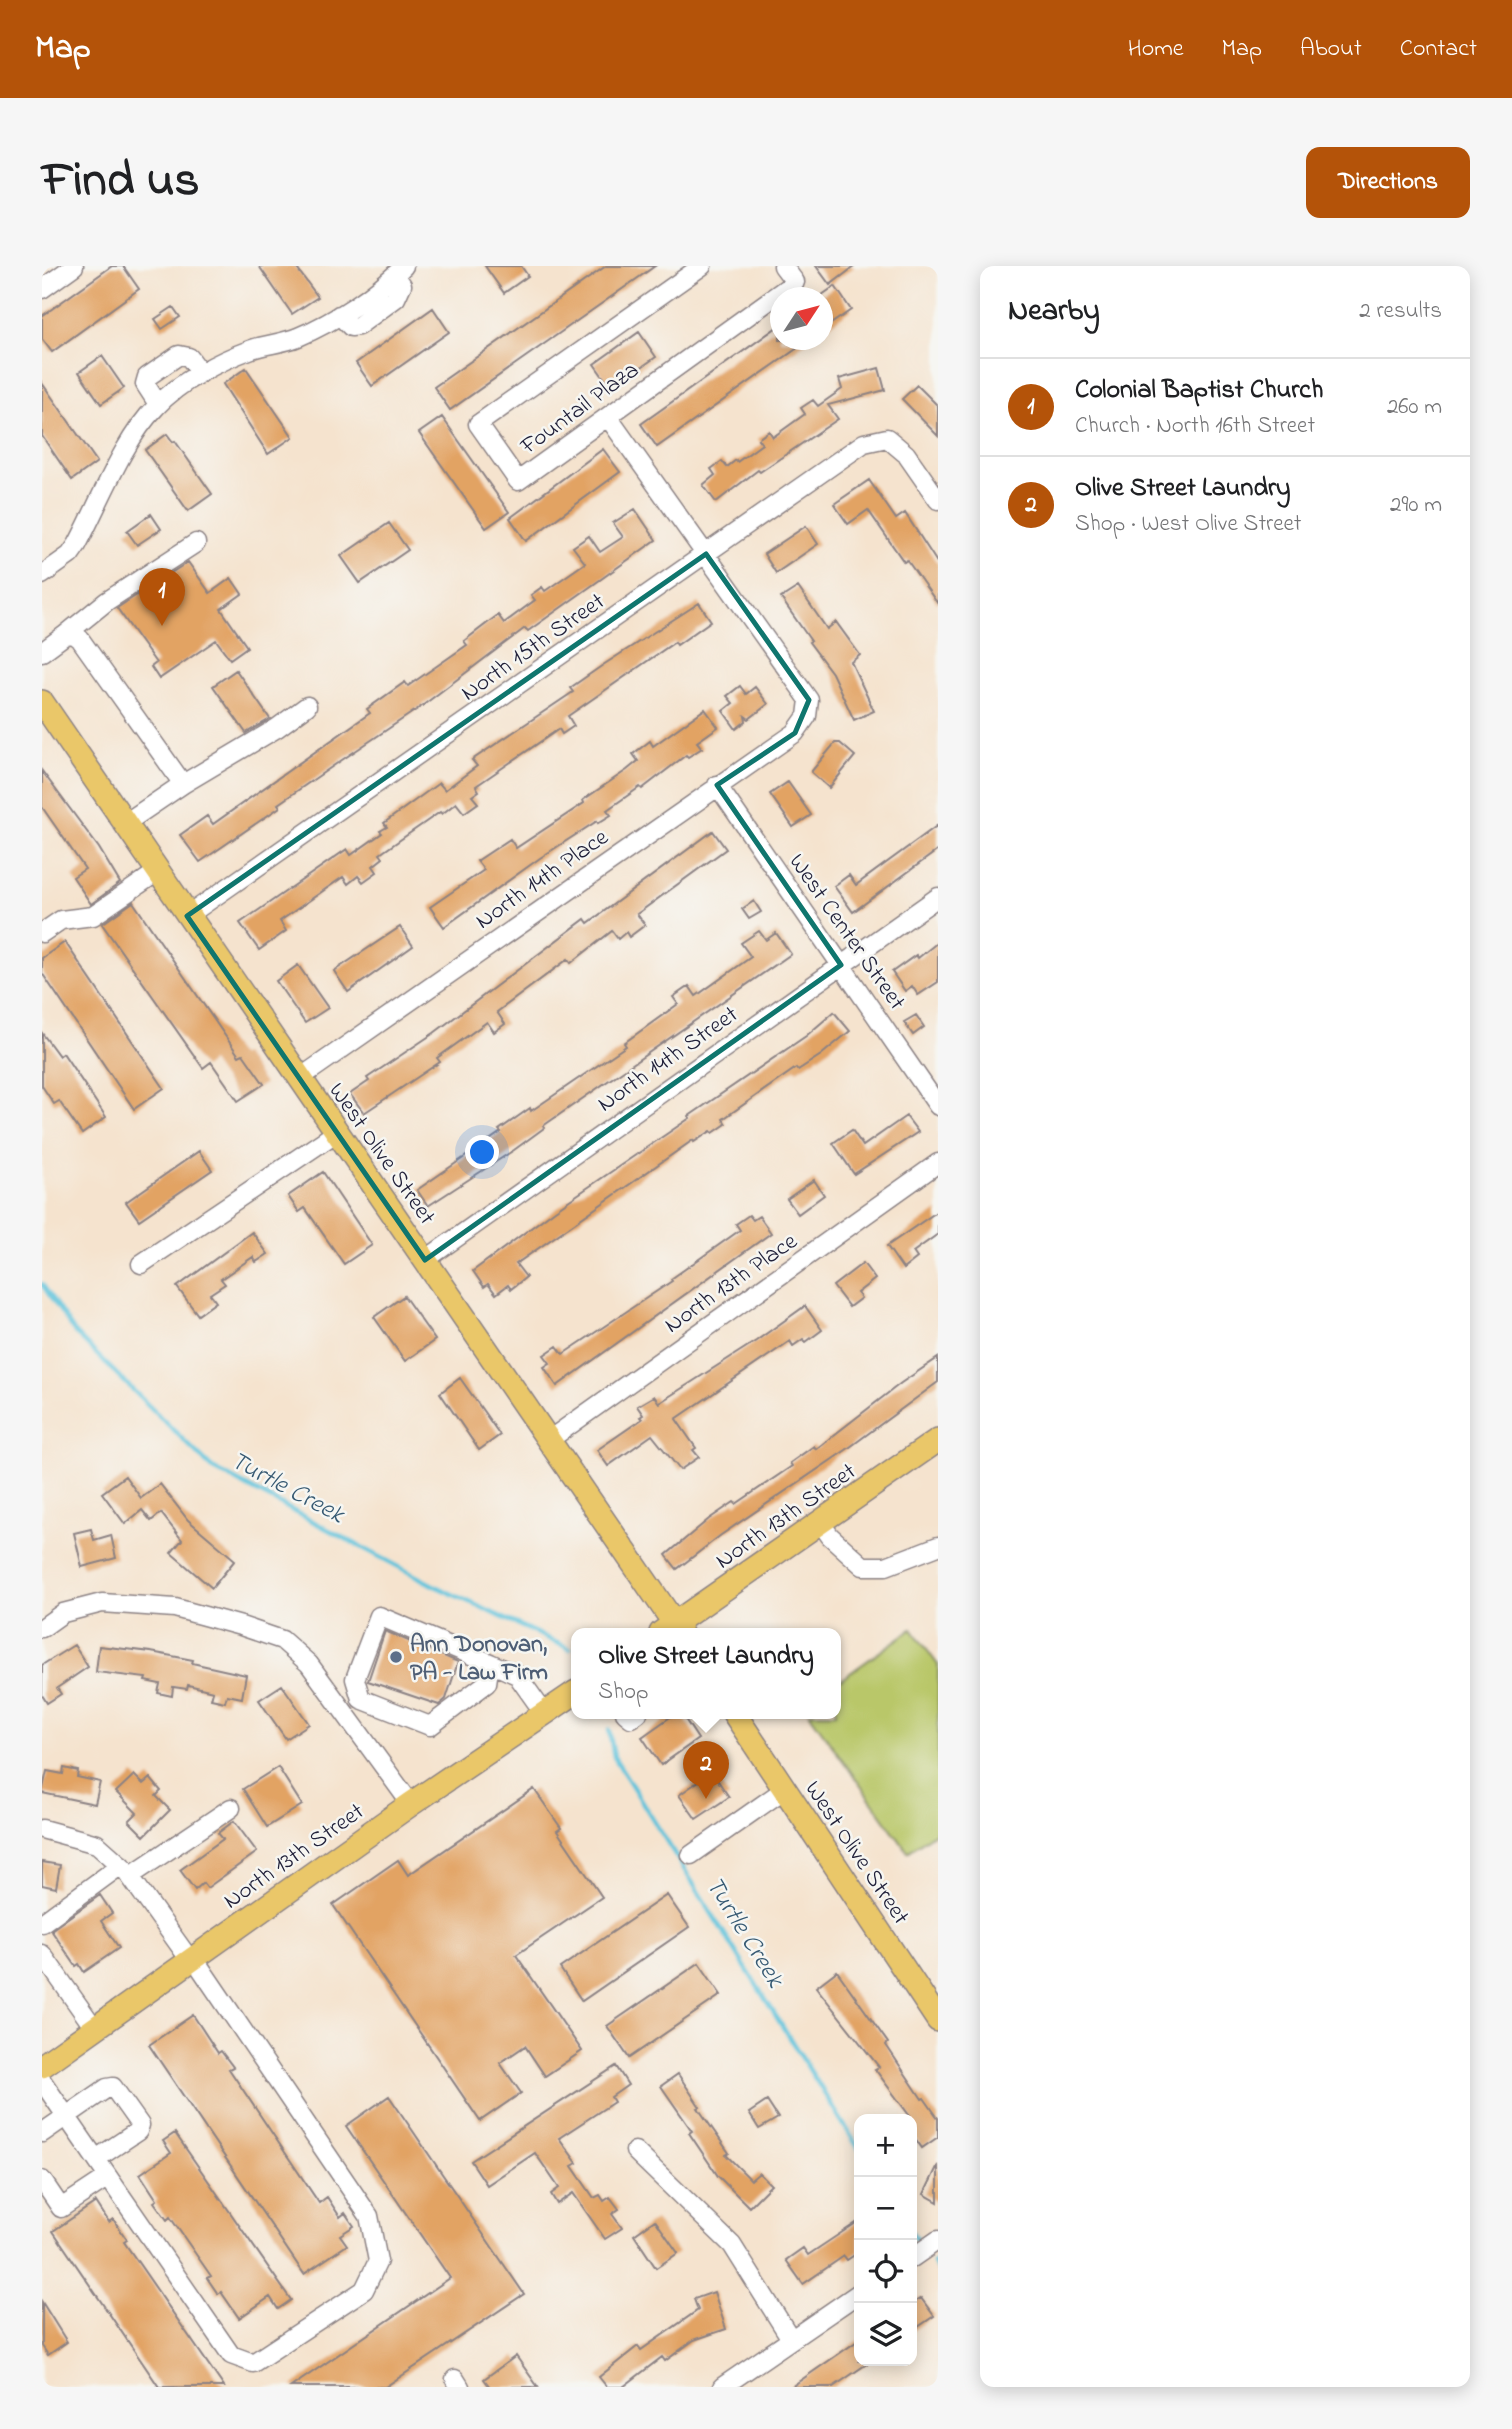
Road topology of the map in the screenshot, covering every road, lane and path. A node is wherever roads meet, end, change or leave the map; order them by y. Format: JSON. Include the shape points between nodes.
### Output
{"nodes":[{"id":1,"x":74,"y":266,"type":"edge"},
{"id":2,"x":702,"y":266,"type":"edge"},
{"id":3,"x":783,"y":266,"type":"edge"},
{"id":4,"x":400,"y":270,"type":"edge"},
{"id":5,"x":42,"y":289,"type":"edge"},
{"id":6,"x":201,"y":373,"type":"junction"},
{"id":7,"x":158,"y":404,"type":"junction"},
{"id":8,"x":608,"y":417,"type":"junction"},
{"id":9,"x":938,"y":500,"type":"edge"},
{"id":10,"x":196,"y":542,"type":"dead end"},
{"id":11,"x":706,"y":554,"type":"junction"},
{"id":12,"x":42,"y":575,"type":"edge"},
{"id":13,"x":65,"y":635,"type":"junction"},
{"id":14,"x":42,"y":652,"type":"edge"},
{"id":15,"x":42,"y":702,"type":"edge"},
{"id":16,"x":307,"y":706,"type":"dead end"},
{"id":17,"x":183,"y":784,"type":"junction"},
{"id":18,"x":717,"y":785,"type":"junction"},
{"id":19,"x":124,"y":824,"type":"junction"},
{"id":20,"x":158,"y":873,"type":"junction"},
{"id":21,"x":938,"y":897,"type":"edge"},
{"id":22,"x":187,"y":916,"type":"junction"},
{"id":23,"x":42,"y":933,"type":"edge"},
{"id":24,"x":841,"y":965,"type":"junction"},
{"id":25,"x":300,"y":1078,"type":"junction"},
{"id":26,"x":938,"y":1106,"type":"edge"},
{"id":27,"x":337,"y":1132,"type":"junction"},
{"id":28,"x":938,"y":1163,"type":"edge"},
{"id":29,"x":425,"y":1260,"type":"junction"},
{"id":30,"x":141,"y":1264,"type":"dead end"},
{"id":31,"x":550,"y":1440,"type":"junction"},
{"id":32,"x":938,"y":1440,"type":"edge"},
{"id":33,"x":820,"y":1522,"type":"junction"},
{"id":34,"x":938,"y":1546,"type":"edge"},
{"id":35,"x":42,"y":1628,"type":"edge"},
{"id":36,"x":671,"y":1628,"type":"edge"},
{"id":37,"x":675,"y":1628,"type":"edge"},
{"id":38,"x":490,"y":1662,"type":"junction"},
{"id":39,"x":571,"y":1695,"type":"edge"},
{"id":40,"x":361,"y":1699,"type":"junction"},
{"id":41,"x":344,"y":1711,"type":"junction"},
{"id":42,"x":544,"y":1713,"type":"junction"},
{"id":43,"x":738,"y":1719,"type":"edge"},
{"id":44,"x":785,"y":1789,"type":"junction"},
{"id":45,"x":411,"y":1804,"type":"junction"},
{"id":46,"x":231,"y":1808,"type":"dead end"},
{"id":47,"x":42,"y":1829,"type":"edge"},
{"id":48,"x":691,"y":1855,"type":"dead end"},
{"id":49,"x":126,"y":1871,"type":"junction"},
{"id":50,"x":42,"y":1923,"type":"edge"},
{"id":51,"x":42,"y":1954,"type":"edge"},
{"id":52,"x":192,"y":1959,"type":"junction"},
{"id":53,"x":938,"y":2020,"type":"edge"},
{"id":54,"x":95,"y":2029,"type":"junction"},
{"id":55,"x":42,"y":2066,"type":"edge"},
{"id":56,"x":42,"y":2081,"type":"edge"},
{"id":57,"x":66,"y":2115,"type":"junction"},
{"id":58,"x":42,"y":2133,"type":"edge"},
{"id":59,"x":635,"y":2151,"type":"dead end"},
{"id":60,"x":96,"y":2159,"type":"junction"},
{"id":61,"x":108,"y":2176,"type":"junction"},
{"id":62,"x":42,"y":2180,"type":"edge"},
{"id":63,"x":938,"y":2240,"type":"edge"},
{"id":64,"x":917,"y":2255,"type":"edge"},
{"id":65,"x":854,"y":2296,"type":"edge"},
{"id":66,"x":791,"y":2339,"type":"junction"},
{"id":67,"x":722,"y":2387,"type":"edge"}],
"edges":[{"from":1,"to":5,"type":"street"},
{"from":2,"to":8,"type":"street","name":"Fountail Plaza","via":[[478,424],[518,481]]},
{"from":3,"to":8,"type":"street","name":"Fountail Plaza","via":[[795,282]]},
{"from":4,"to":6,"type":"street","via":[[339,315],[297,338],[252,349]]},
{"from":6,"to":7,"type":"street"},
{"from":6,"to":7,"type":"street","via":[[189,357],[179,355],[147,377],[145,384]]},
{"from":7,"to":12,"type":"street","via":[[136,429],[77,545]]},
{"from":8,"to":11,"type":"street"},
{"from":9,"to":11,"type":"street","name":"North 15th Street","via":[[906,454],[887,438],[864,443]]},
{"from":10,"to":13,"type":"street"},
{"from":11,"to":18,"type":"street","name":"North 14th Place","via":[[809,701],[807,716],[795,733]]},
{"from":11,"to":22,"type":"street","name":"North 15th Street"},
{"from":13,"to":14,"type":"street"},
{"from":13,"to":17,"type":"street","via":[[80,639]]},
{"from":15,"to":19,"type":"main road","name":"West Olive Street"},
{"from":16,"to":17,"type":"street"},
{"from":17,"to":19,"type":"street"},
{"from":18,"to":24,"type":"street","name":"West Center Street"},
{"from":18,"to":25,"type":"street","name":"North 14th Place"},
{"from":19,"to":20,"type":"main road","name":"West Olive Street"},
{"from":20,"to":22,"type":"main road","name":"West Olive Street"},
{"from":20,"to":23,"type":"street","via":[[93,916],[61,920]]},
{"from":21,"to":24,"type":"street","name":"North 14th Street"},
{"from":22,"to":25,"type":"main road","name":"West Olive Street"},
{"from":24,"to":26,"type":"street","name":"West Center Street"},
{"from":24,"to":29,"type":"street","name":"North 14th Street"},
{"from":25,"to":27,"type":"main road","name":"West Olive Street"},
{"from":27,"to":29,"type":"main road","name":"West Olive Street"},
{"from":27,"to":30,"type":"street"},
{"from":28,"to":31,"type":"street","name":"North 13th Place"},
{"from":29,"to":31,"type":"main road","name":"West Olive Street"},
{"from":31,"to":36,"type":"main road","name":"West Olive Street"},
{"from":32,"to":33,"type":"main road","name":"North 13th Street"},
{"from":33,"to":34,"type":"street","via":[[863,1566],[886,1566]]},
{"from":33,"to":37,"type":"main road","name":"North 13th Street"},
{"from":35,"to":41,"type":"street","via":[[63,1613],[102,1603],[175,1608],[282,1640],[309,1664]]},
{"from":38,"to":40,"type":"street","via":[[487,1683],[430,1726]]},
{"from":38,"to":40,"type":"street","via":[[379,1616],[355,1679]]},
{"from":38,"to":42,"type":"street","via":[[517,1675]]},
{"from":39,"to":42,"type":"main road","name":"North 13th Street"},
{"from":40,"to":41,"type":"street"},
{"from":41,"to":45,"type":"street"},
{"from":42,"to":45,"type":"main road","name":"North 13th Street"},
{"from":43,"to":44,"type":"main road","name":"West Olive Street"},
{"from":44,"to":48,"type":"street"},
{"from":44,"to":53,"type":"main road","name":"West Olive Street"},
{"from":45,"to":52,"type":"main road","name":"North 13th Street"},
{"from":46,"to":49,"type":"street"},
{"from":47,"to":49,"type":"street","via":[[97,1843]]},
{"from":49,"to":50,"type":"street"},
{"from":49,"to":52,"type":"street"},
{"from":51,"to":54,"type":"street"},
{"from":52,"to":54,"type":"main road","name":"North 13th Street"},
{"from":52,"to":61,"type":"street","via":[[369,2216],[378,2261],[364,2290],[254,2363],[231,2355]]},
{"from":54,"to":55,"type":"main road","name":"North 13th Street"},
{"from":56,"to":57,"type":"street"},
{"from":57,"to":58,"type":"street"},
{"from":57,"to":60,"type":"street"},
{"from":57,"to":60,"type":"street","via":[[113,2087],[130,2109],[140,2125],[138,2131]]},
{"from":59,"to":66,"type":"street","via":[[732,2245]]},
{"from":60,"to":61,"type":"street"},
{"from":61,"to":62,"type":"street","via":[[61,2208]]},
{"from":63,"to":64,"type":"street"},
{"from":65,"to":66,"type":"street"},
{"from":66,"to":67,"type":"street"}]}
